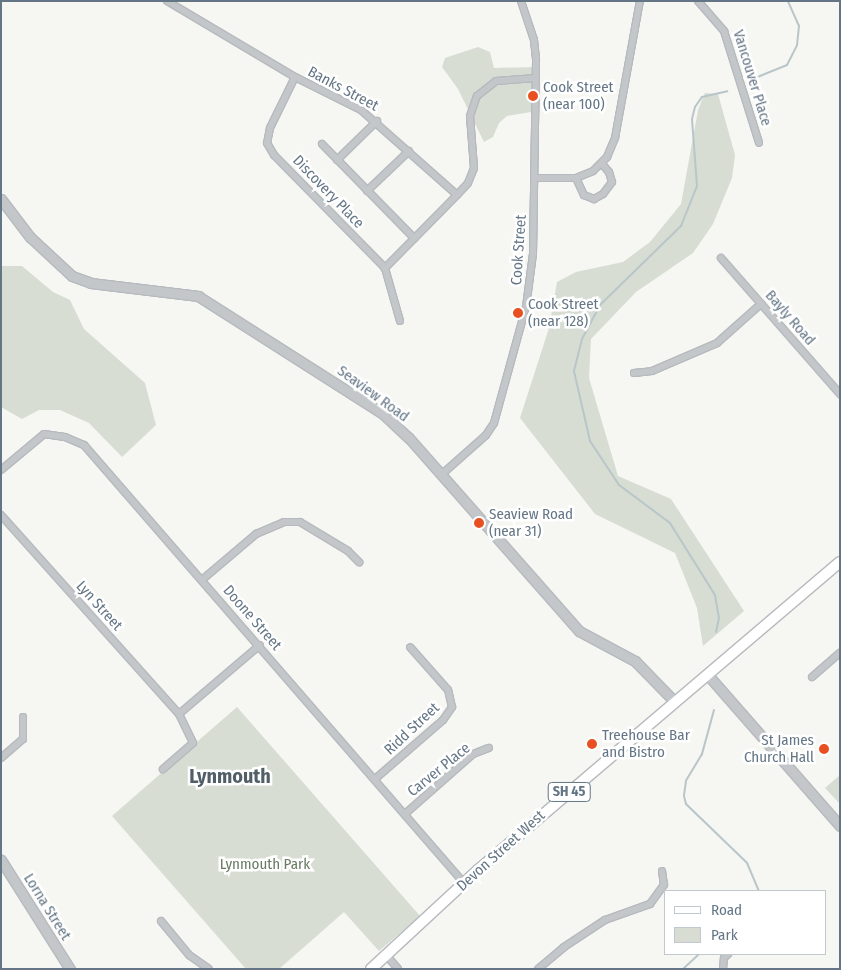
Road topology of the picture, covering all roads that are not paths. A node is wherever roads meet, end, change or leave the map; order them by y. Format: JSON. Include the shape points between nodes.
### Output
{"nodes":[{"id":1,"x":167,"y":1,"type":"edge"},
{"id":2,"x":521,"y":1,"type":"edge"},
{"id":3,"x":640,"y":1,"type":"edge"},
{"id":4,"x":698,"y":1,"type":"edge"},
{"id":5,"x":295,"y":77,"type":"junction"},
{"id":6,"x":536,"y":78,"type":"junction"},
{"id":7,"x":377,"y":121,"type":"junction"},
{"id":8,"x":758,"y":143,"type":"dead end"},
{"id":9,"x":322,"y":144,"type":"dead end"},
{"id":10,"x":409,"y":151,"type":"junction"},
{"id":11,"x":338,"y":160,"type":"junction"},
{"id":12,"x":602,"y":164,"type":"junction"},
{"id":13,"x":535,"y":178,"type":"junction"},
{"id":14,"x":576,"y":178,"type":"junction"},
{"id":15,"x":368,"y":191,"type":"junction"},
{"id":16,"x":457,"y":195,"type":"junction"},
{"id":17,"x":1,"y":199,"type":"edge"},
{"id":18,"x":414,"y":238,"type":"junction"},
{"id":19,"x":721,"y":258,"type":"dead end"},
{"id":20,"x":385,"y":268,"type":"junction"},
{"id":21,"x":761,"y":304,"type":"junction"},
{"id":22,"x":400,"y":321,"type":"dead end"},
{"id":23,"x":634,"y":372,"type":"dead end"},
{"id":24,"x":840,"y":394,"type":"edge"},
{"id":25,"x":1,"y":470,"type":"edge"},
{"id":26,"x":441,"y":474,"type":"junction"},
{"id":27,"x":1,"y":514,"type":"edge"},
{"id":28,"x":360,"y":562,"type":"dead end"},
{"id":29,"x":840,"y":562,"type":"edge"},
{"id":30,"x":203,"y":580,"type":"junction"},
{"id":31,"x":260,"y":645,"type":"junction"},
{"id":32,"x":410,"y":647,"type":"dead end"},
{"id":33,"x":840,"y":653,"type":"edge"},
{"id":34,"x":707,"y":674,"type":"junction"},
{"id":35,"x":812,"y":677,"type":"dead end"},
{"id":36,"x":674,"y":701,"type":"junction"},
{"id":37,"x":179,"y":714,"type":"junction"},
{"id":38,"x":23,"y":718,"type":"dead end"},
{"id":39,"x":489,"y":748,"type":"dead end"},
{"id":40,"x":1,"y":758,"type":"edge"},
{"id":41,"x":163,"y":769,"type":"dead end"},
{"id":42,"x":375,"y":779,"type":"junction"},
{"id":43,"x":406,"y":813,"type":"junction"},
{"id":44,"x":840,"y":826,"type":"edge"},
{"id":45,"x":1,"y":860,"type":"edge"},
{"id":46,"x":662,"y":872,"type":"dead end"},
{"id":47,"x":464,"y":883,"type":"junction"},
{"id":48,"x":161,"y":921,"type":"dead end"},
{"id":49,"x":728,"y":955,"type":"edge"},
{"id":50,"x":386,"y":956,"type":"junction"},
{"id":51,"x":70,"y":969,"type":"edge"},
{"id":52,"x":209,"y":969,"type":"edge"},
{"id":53,"x":371,"y":969,"type":"edge"},
{"id":54,"x":398,"y":969,"type":"edge"},
{"id":55,"x":538,"y":969,"type":"edge"},
{"id":56,"x":723,"y":969,"type":"edge"}],
"edges":[{"from":1,"to":5,"type":"street","name":"Banks Street"},
{"from":2,"to":6,"type":"street","name":"Cook Street","via":[[534,40]]},
{"from":3,"to":12,"type":"street","via":[[615,138]]},
{"from":4,"to":8,"type":"street","name":"Vancouver Place","via":[[724,31]]},
{"from":5,"to":7,"type":"street","name":"Banks Street"},
{"from":5,"to":20,"type":"street","name":"Discovery Place","via":[[270,128],[267,143],[274,155]]},
{"from":6,"to":13,"type":"street","name":"Cook Street"},
{"from":6,"to":16,"type":"street","via":[[496,81],[477,96],[470,116],[474,168],[468,183]]},
{"from":7,"to":10,"type":"street","name":"Banks Street"},
{"from":7,"to":11,"type":"street"},
{"from":9,"to":11,"type":"street"},
{"from":10,"to":15,"type":"street"},
{"from":10,"to":16,"type":"street","name":"Banks Street"},
{"from":11,"to":15,"type":"street"},
{"from":12,"to":14,"type":"street"},
{"from":12,"to":14,"type":"street","via":[[612,182],[603,194],[594,199],[584,195]]},
{"from":13,"to":14,"type":"street"},
{"from":13,"to":26,"type":"street","name":"Cook Street","via":[[532,275],[500,410],[486,436]]},
{"from":15,"to":18,"type":"street"},
{"from":16,"to":18,"type":"street"},
{"from":17,"to":26,"type":"street","name":"Seaview Road","via":[[30,237],[72,276],[91,282],[188,293],[208,301],[383,414]]},
{"from":18,"to":20,"type":"street"},
{"from":19,"to":21,"type":"street","name":"Bayly Road"},
{"from":20,"to":22,"type":"street","name":"Discovery Place"},
{"from":21,"to":23,"type":"street","via":[[717,343],[652,371]]},
{"from":21,"to":24,"type":"street","name":"Bayly Road"},
{"from":25,"to":30,"type":"street","name":"Doone Street","via":[[41,436],[58,435],[79,442]]},
{"from":26,"to":36,"type":"street","name":"Seaview Road","via":[[579,631],[635,661]]},
{"from":27,"to":37,"type":"street","name":"Lyn Street"},
{"from":28,"to":30,"type":"street","via":[[300,522],[284,522],[256,534]]},
{"from":29,"to":34,"type":"main road","name":"Devon Street West","number":"SH 45"},
{"from":30,"to":31,"type":"street","name":"Doone Street"},
{"from":31,"to":37,"type":"street"},
{"from":31,"to":42,"type":"street","name":"Doone Street"},
{"from":32,"to":42,"type":"street","name":"Ridd Street","via":[[448,690],[452,708],[444,720]]},
{"from":33,"to":35,"type":"street"},
{"from":34,"to":36,"type":"main road","name":"Devon Street West","number":"SH 45"},
{"from":34,"to":44,"type":"street"},
{"from":36,"to":47,"type":"main road","name":"Devon Street West","number":"SH 45"},
{"from":37,"to":41,"type":"street","name":"Lyn Street","via":[[194,743]]},
{"from":38,"to":40,"type":"street","via":[[23,739]]},
{"from":39,"to":43,"type":"street","name":"Carver Place","via":[[473,754]]},
{"from":42,"to":43,"type":"street","name":"Doone Street"},
{"from":43,"to":47,"type":"street","name":"Doone Street"},
{"from":45,"to":51,"type":"street","name":"Lorna Street"},
{"from":46,"to":55,"type":"street","via":[[664,885],[650,904],[604,920]]},
{"from":47,"to":50,"type":"main road","name":"Devon Street West","number":"SH 45"},
{"from":48,"to":52,"type":"street","via":[[188,955]]},
{"from":49,"to":56,"type":"street"},
{"from":50,"to":53,"type":"main road","name":"Devon Street West","number":"SH 45"},
{"from":50,"to":54,"type":"street"}]}
